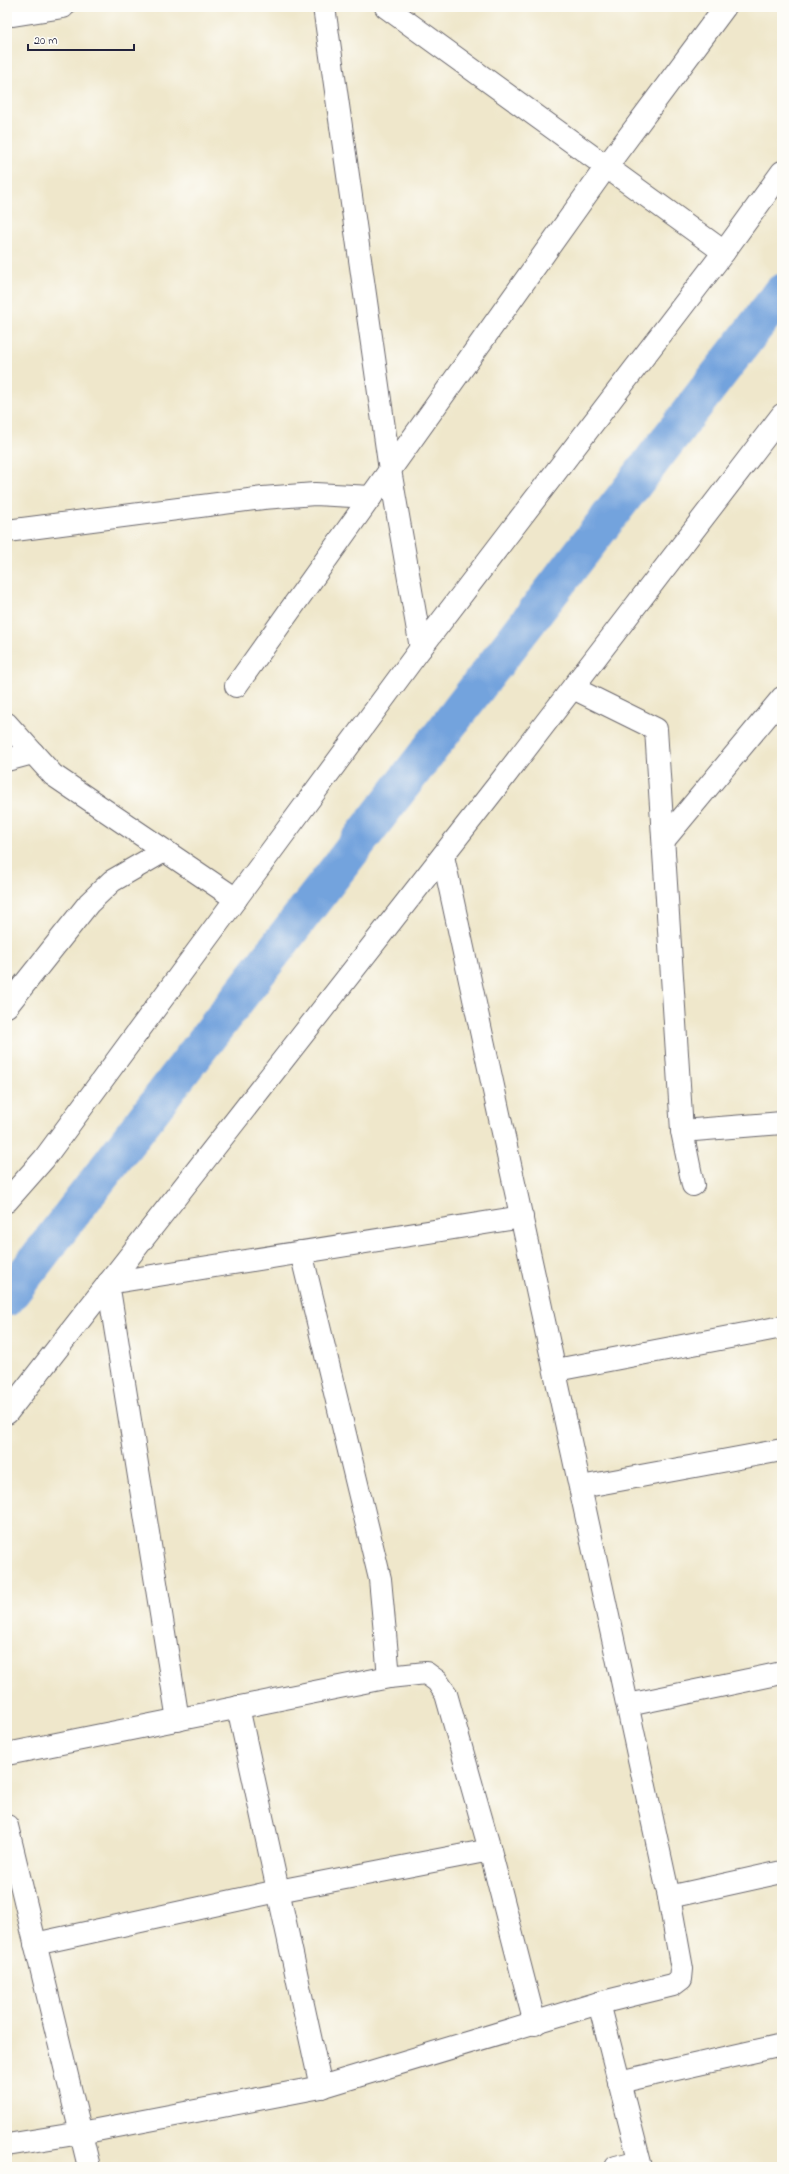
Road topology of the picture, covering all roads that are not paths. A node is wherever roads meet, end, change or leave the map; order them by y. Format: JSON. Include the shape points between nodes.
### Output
{"nodes":[{"id":1,"x":63,"y":7,"type":"edge"},
{"id":2,"x":324,"y":7,"type":"edge"},
{"id":3,"x":386,"y":7,"type":"edge"},
{"id":4,"x":725,"y":7,"type":"edge"},
{"id":5,"x":13,"y":15,"type":"dead end"},
{"id":6,"x":606,"y":167,"type":"junction"},
{"id":7,"x":782,"y":172,"type":"edge"},
{"id":8,"x":724,"y":252,"type":"junction"},
{"id":9,"x":782,"y":415,"type":"edge"},
{"id":10,"x":390,"y":470,"type":"junction"},
{"id":11,"x":371,"y":497,"type":"junction"},
{"id":12,"x":7,"y":531,"type":"edge"},
{"id":13,"x":421,"y":648,"type":"junction"},
{"id":14,"x":236,"y":686,"type":"dead end"},
{"id":15,"x":573,"y":688,"type":"junction"},
{"id":16,"x":782,"y":698,"type":"edge"},
{"id":17,"x":7,"y":724,"type":"edge"},
{"id":18,"x":33,"y":753,"type":"junction"},
{"id":19,"x":7,"y":760,"type":"edge"},
{"id":20,"x":664,"y":840,"type":"junction"},
{"id":21,"x":164,"y":851,"type":"junction"},
{"id":22,"x":443,"y":856,"type":"junction"},
{"id":23,"x":236,"y":899,"type":"junction"},
{"id":24,"x":7,"y":1006,"type":"edge"},
{"id":25,"x":782,"y":1123,"type":"edge"},
{"id":26,"x":682,"y":1131,"type":"junction"},
{"id":27,"x":693,"y":1185,"type":"dead end"},
{"id":28,"x":7,"y":1201,"type":"edge"},
{"id":29,"x":522,"y":1217,"type":"junction"},
{"id":30,"x":301,"y":1252,"type":"junction"},
{"id":31,"x":108,"y":1283,"type":"junction"},
{"id":32,"x":782,"y":1327,"type":"edge"},
{"id":33,"x":556,"y":1370,"type":"junction"},
{"id":34,"x":7,"y":1413,"type":"edge"},
{"id":35,"x":782,"y":1450,"type":"edge"},
{"id":36,"x":581,"y":1487,"type":"junction"},
{"id":37,"x":782,"y":1673,"type":"edge"},
{"id":38,"x":389,"y":1677,"type":"junction"},
{"id":39,"x":628,"y":1706,"type":"junction"},
{"id":40,"x":238,"y":1707,"type":"junction"},
{"id":41,"x":178,"y":1720,"type":"junction"},
{"id":42,"x":7,"y":1754,"type":"edge"},
{"id":43,"x":7,"y":1826,"type":"edge"},
{"id":44,"x":490,"y":1850,"type":"junction"},
{"id":45,"x":782,"y":1872,"type":"edge"},
{"id":46,"x":278,"y":1891,"type":"junction"},
{"id":47,"x":669,"y":1897,"type":"junction"},
{"id":48,"x":35,"y":1944,"type":"junction"},
{"id":49,"x":599,"y":2004,"type":"junction"},
{"id":50,"x":535,"y":2024,"type":"junction"},
{"id":51,"x":782,"y":2045,"type":"edge"},
{"id":52,"x":619,"y":2082,"type":"junction"},
{"id":53,"x":321,"y":2087,"type":"junction"},
{"id":54,"x":81,"y":2133,"type":"junction"},
{"id":55,"x":7,"y":2145,"type":"edge"},
{"id":56,"x":640,"y":2164,"type":"edge"},
{"id":57,"x":89,"y":2167,"type":"edge"},
{"id":58,"x":616,"y":2167,"type":"edge"}],
"edges":[{"from":1,"to":5,"type":"street"},
{"from":2,"to":10,"type":"street"},
{"from":3,"to":6,"type":"street"},
{"from":4,"to":6,"type":"street"},
{"from":6,"to":8,"type":"street"},
{"from":6,"to":10,"type":"street"},
{"from":7,"to":8,"type":"street"},
{"from":8,"to":13,"type":"street"},
{"from":9,"to":15,"type":"street"},
{"from":10,"to":11,"type":"street"},
{"from":10,"to":13,"type":"street"},
{"from":11,"to":12,"type":"street","via":[[315,494],[262,498]]},
{"from":11,"to":14,"type":"street"},
{"from":13,"to":23,"type":"street"},
{"from":15,"to":20,"type":"street","via":[[656,729]]},
{"from":15,"to":22,"type":"street"},
{"from":16,"to":20,"type":"street"},
{"from":17,"to":18,"type":"street"},
{"from":18,"to":19,"type":"street"},
{"from":18,"to":21,"type":"street","via":[[54,775]]},
{"from":20,"to":26,"type":"street"},
{"from":21,"to":23,"type":"street"},
{"from":21,"to":24,"type":"street","via":[[112,881],[95,897]]},
{"from":22,"to":29,"type":"street"},
{"from":22,"to":31,"type":"street"},
{"from":23,"to":28,"type":"street","via":[[44,1159]]},
{"from":25,"to":26,"type":"street"},
{"from":26,"to":27,"type":"street"},
{"from":29,"to":30,"type":"street"},
{"from":29,"to":33,"type":"street"},
{"from":30,"to":31,"type":"street"},
{"from":30,"to":38,"type":"street","via":[[380,1579]]},
{"from":31,"to":34,"type":"street"},
{"from":31,"to":41,"type":"street"},
{"from":32,"to":33,"type":"street"},
{"from":33,"to":36,"type":"street"},
{"from":35,"to":36,"type":"street"},
{"from":36,"to":39,"type":"street"},
{"from":37,"to":39,"type":"street"},
{"from":38,"to":40,"type":"street"},
{"from":38,"to":44,"type":"street","via":[[426,1673],[437,1681],[446,1694]]},
{"from":39,"to":47,"type":"street"},
{"from":40,"to":41,"type":"street"},
{"from":40,"to":46,"type":"street"},
{"from":41,"to":42,"type":"street"},
{"from":43,"to":48,"type":"street"},
{"from":44,"to":46,"type":"street"},
{"from":44,"to":50,"type":"street"},
{"from":45,"to":47,"type":"street"},
{"from":46,"to":48,"type":"street"},
{"from":46,"to":53,"type":"street"},
{"from":47,"to":49,"type":"street","via":[[682,1969],[680,1979],[673,1985]]},
{"from":48,"to":54,"type":"street"},
{"from":49,"to":50,"type":"street"},
{"from":49,"to":52,"type":"street"},
{"from":50,"to":53,"type":"street"},
{"from":51,"to":52,"type":"street"},
{"from":52,"to":56,"type":"street"},
{"from":53,"to":54,"type":"street"},
{"from":54,"to":55,"type":"street"},
{"from":54,"to":57,"type":"street"},
{"from":56,"to":58,"type":"street"}]}
